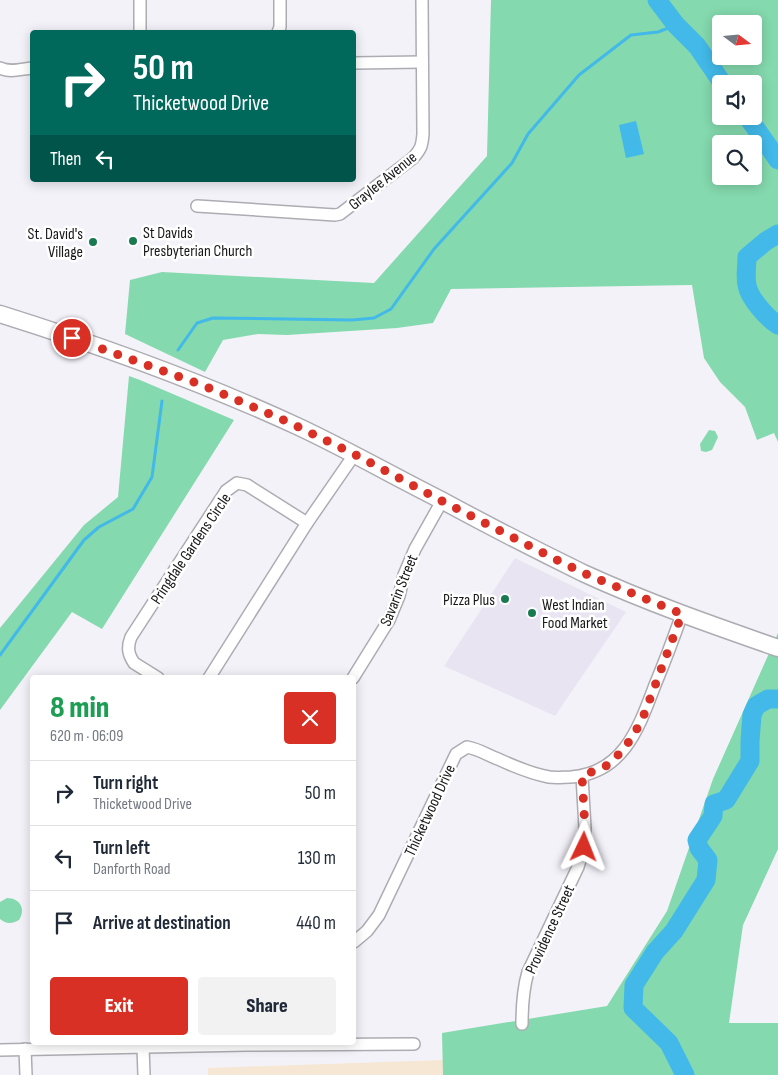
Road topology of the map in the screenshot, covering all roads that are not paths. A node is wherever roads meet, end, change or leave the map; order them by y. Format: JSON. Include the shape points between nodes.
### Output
{"nodes":[{"id":1,"x":140,"y":0,"type":"edge"},
{"id":2,"x":280,"y":0,"type":"edge"},
{"id":3,"x":422,"y":0,"type":"edge"},
{"id":4,"x":140,"y":30,"type":"edge"},
{"id":5,"x":279,"y":30,"type":"edge"},
{"id":6,"x":422,"y":62,"type":"junction"},
{"id":7,"x":356,"y":63,"type":"edge"},
{"id":8,"x":0,"y":68,"type":"edge"},
{"id":9,"x":30,"y":68,"type":"edge"},
{"id":10,"x":197,"y":206,"type":"dead end"},
{"id":11,"x":0,"y":314,"type":"edge"},
{"id":12,"x":354,"y":454,"type":"junction"},
{"id":13,"x":442,"y":501,"type":"junction"},
{"id":14,"x":307,"y":523,"type":"junction"},
{"id":15,"x":682,"y":614,"type":"junction"},
{"id":16,"x":778,"y":648,"type":"edge"},
{"id":17,"x":154,"y":675,"type":"edge"},
{"id":18,"x":211,"y":675,"type":"edge"},
{"id":19,"x":355,"y":675,"type":"edge"},
{"id":20,"x":582,"y":776,"type":"junction"},
{"id":21,"x":356,"y":940,"type":"edge"},
{"id":22,"x":522,"y":1024,"type":"dead end"},
{"id":23,"x":356,"y":1044,"type":"edge"},
{"id":24,"x":414,"y":1044,"type":"dead end"},
{"id":25,"x":194,"y":1045,"type":"edge"},
{"id":26,"x":143,"y":1046,"type":"junction"},
{"id":27,"x":25,"y":1049,"type":"junction"},
{"id":28,"x":0,"y":1050,"type":"edge"},
{"id":29,"x":26,"y":1075,"type":"edge"},
{"id":30,"x":144,"y":1075,"type":"edge"}],
"edges":[{"from":1,"to":4,"type":"street"},
{"from":2,"to":5,"type":"street"},
{"from":3,"to":6,"type":"street","name":"Graylee Avenue"},
{"from":6,"to":7,"type":"street"},
{"from":6,"to":10,"type":"street","name":"Graylee Avenue","via":[[423,134],[420,150],[340,214]]},
{"from":8,"to":9,"type":"street","via":[[16,71]]},
{"from":11,"to":12,"type":"main road","via":[[202,385]]},
{"from":12,"to":13,"type":"main road"},
{"from":12,"to":14,"type":"street"},
{"from":13,"to":15,"type":"main road","via":[[586,574]]},
{"from":13,"to":19,"type":"street","name":"Savarin Street","via":[[415,549],[389,620]]},
{"from":14,"to":17,"type":"street","name":"Pringdale Gardens Circle","via":[[247,485],[237,483],[226,491],[131,637],[128,650],[134,662]]},
{"from":14,"to":18,"type":"street"},
{"from":15,"to":16,"type":"main road"},
{"from":15,"to":20,"type":"street","name":"Thicketwood Drive","via":[[642,720],[631,739],[608,765]]},
{"from":20,"to":21,"type":"street","name":"Thicketwood Drive","via":[[549,777],[498,760],[479,749],[467,747],[456,754],[379,915]]},
{"from":20,"to":22,"type":"street","name":"Providence Street","via":[[584,847],[578,867],[528,972],[522,1000]]},
{"from":23,"to":24,"type":"street"},
{"from":25,"to":26,"type":"street"},
{"from":26,"to":27,"type":"street"},
{"from":26,"to":30,"type":"street"},
{"from":27,"to":28,"type":"street"},
{"from":27,"to":29,"type":"street"}]}
